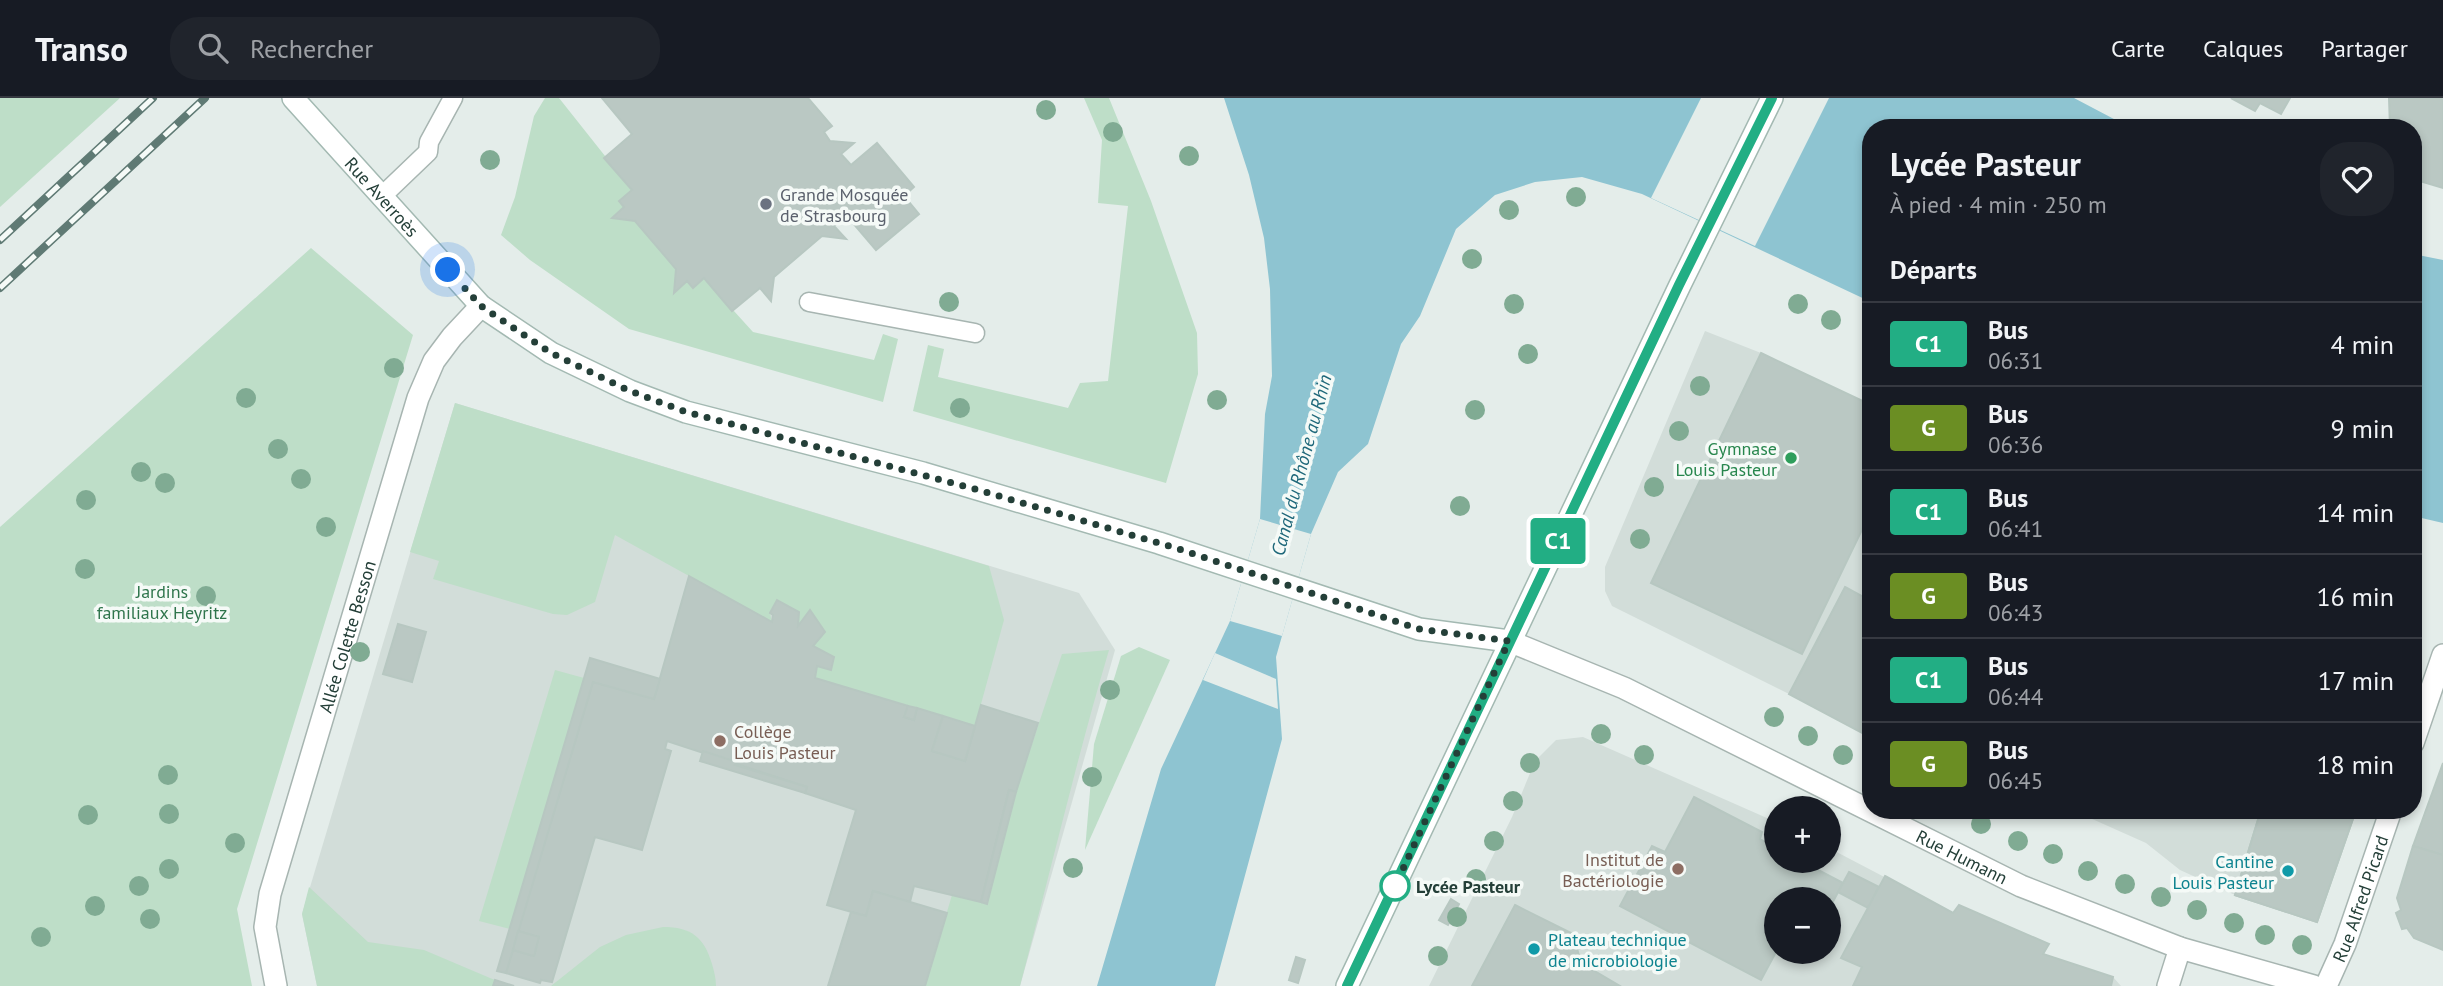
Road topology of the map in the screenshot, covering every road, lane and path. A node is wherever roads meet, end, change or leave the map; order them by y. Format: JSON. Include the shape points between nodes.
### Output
{"nodes":[{"id":1,"x":293,"y":98,"type":"edge"},
{"id":2,"x":453,"y":98,"type":"edge"},
{"id":3,"x":1772,"y":98,"type":"edge"},
{"id":4,"x":381,"y":197,"type":"junction"},
{"id":5,"x":809,"y":302,"type":"dead end"},
{"id":6,"x":481,"y":306,"type":"junction"},
{"id":7,"x":975,"y":333,"type":"dead end"},
{"id":8,"x":1402,"y":624,"type":"joint"},
{"id":9,"x":1509,"y":641,"type":"junction"},
{"id":10,"x":2443,"y":655,"type":"edge"},
{"id":11,"x":2422,"y":717,"type":"edge"},
{"id":12,"x":1862,"y":807,"type":"edge"},
{"id":13,"x":1887,"y":819,"type":"edge"},
{"id":14,"x":2387,"y":819,"type":"edge"},
{"id":15,"x":2180,"y":948,"type":"junction"},
{"id":16,"x":276,"y":986,"type":"edge"},
{"id":17,"x":1347,"y":986,"type":"edge"},
{"id":18,"x":2168,"y":986,"type":"edge"},
{"id":19,"x":2314,"y":986,"type":"edge"},
{"id":20,"x":2326,"y":986,"type":"edge"}],
"edges":[{"from":1,"to":4,"type":"main road","name":"Rue Averroès"},
{"from":2,"to":4,"type":"lane","via":[[428,152]]},
{"from":3,"to":9,"type":"main road"},
{"from":4,"to":6,"type":"main road","name":"Rue Averroès"},
{"from":5,"to":7,"type":"lane"},
{"from":6,"to":8,"type":"main road","name":"Rue Averroès","via":[[551,353],[686,412],[923,473],[1179,549]]},
{"from":6,"to":16,"type":"main road","name":"Allée Colette Besson","via":[[434,361],[418,398],[363,580],[270,894],[265,927]]},
{"from":8,"to":9,"type":"main road","name":"Rue Humann"},
{"from":9,"to":12,"type":"main road","name":"Rue Humann","via":[[1624,688]]},
{"from":9,"to":17,"type":"main road"},
{"from":10,"to":11,"type":"main road"},
{"from":13,"to":15,"type":"main road","name":"Rue Humann","via":[[2021,886]]},
{"from":14,"to":20,"type":"main road","name":"Rue Alfred Picard"},
{"from":15,"to":18,"type":"main road"},
{"from":15,"to":19,"type":"main road","name":"Rue Humann"}]}
